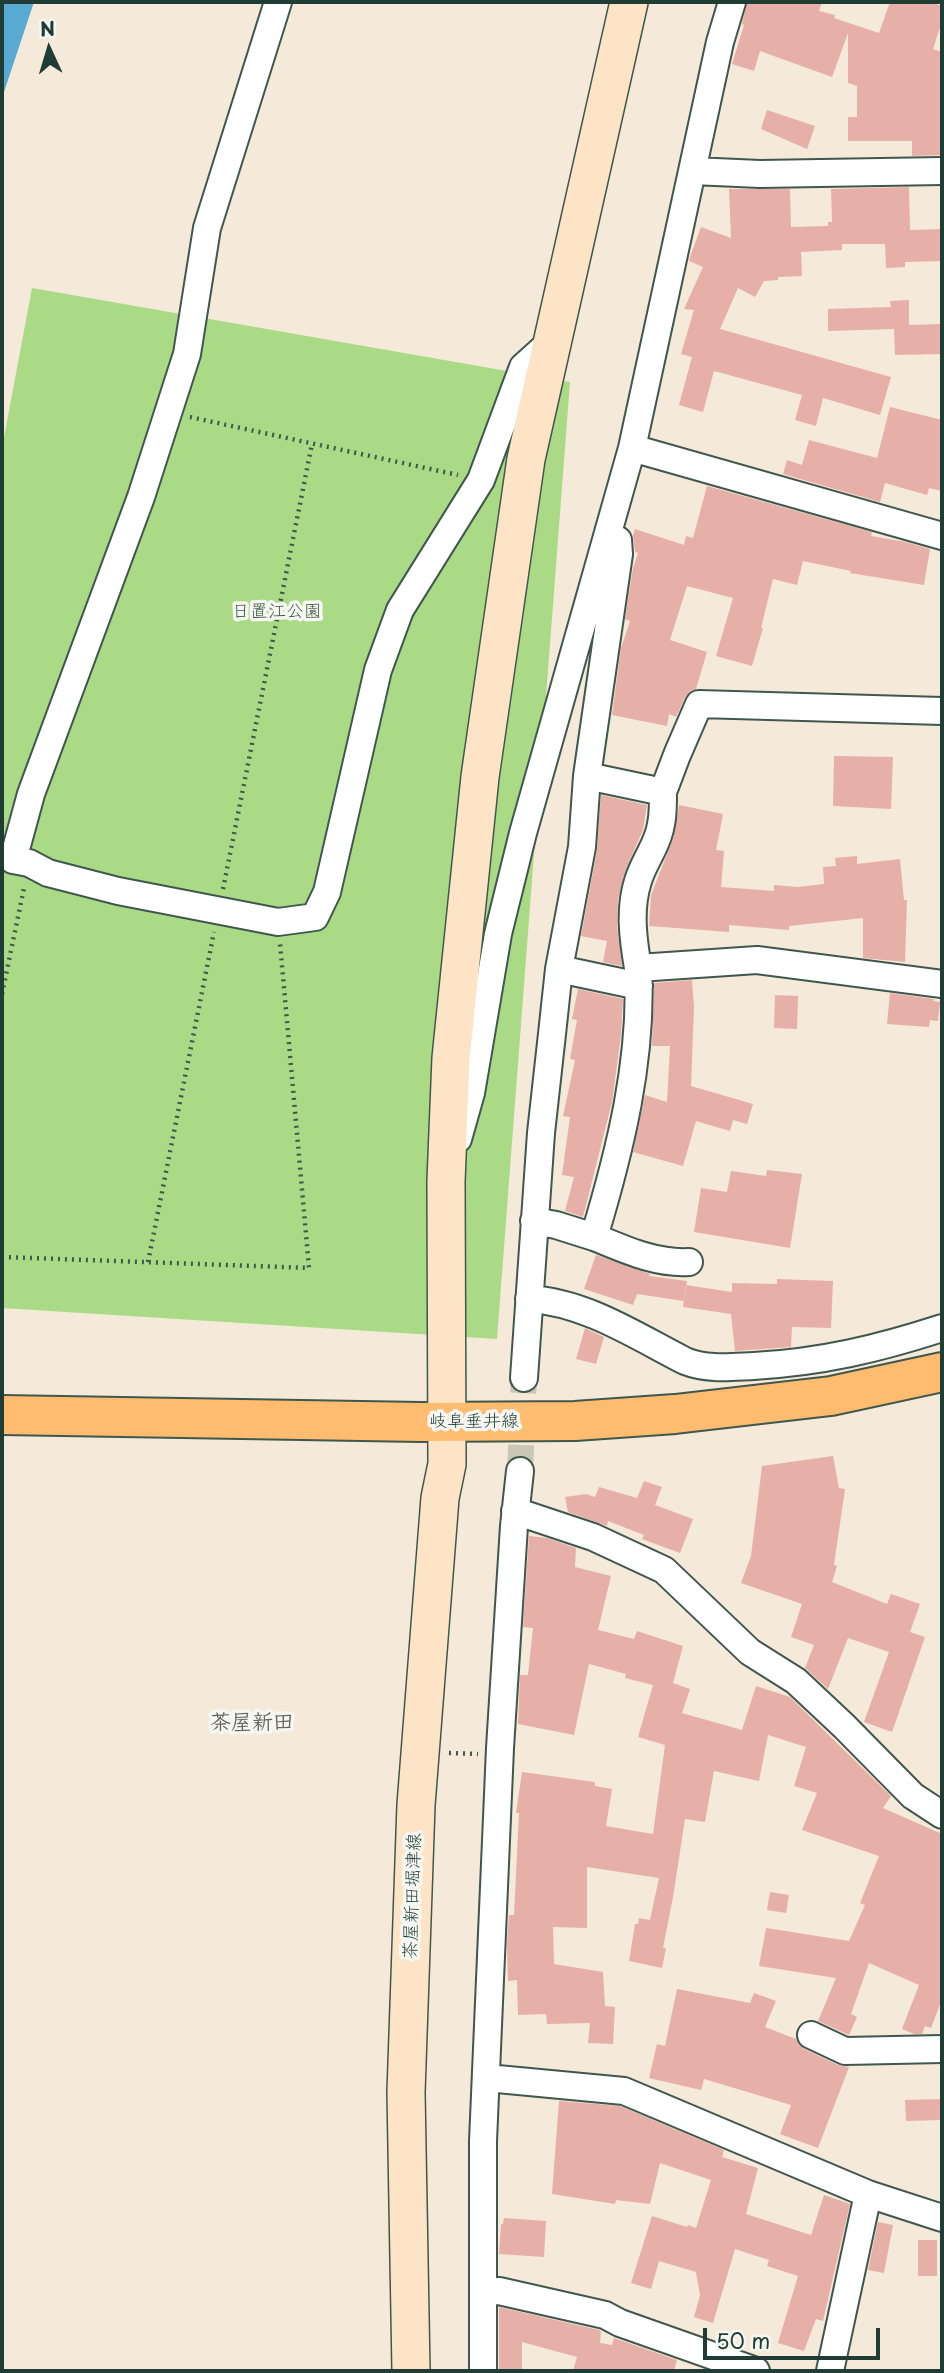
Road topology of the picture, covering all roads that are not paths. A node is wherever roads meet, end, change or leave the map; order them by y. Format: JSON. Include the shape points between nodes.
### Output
{"nodes":[{"id":1,"x":278,"y":2,"type":"edge"},
{"id":2,"x":629,"y":2,"type":"edge"},
{"id":3,"x":732,"y":2,"type":"edge"},
{"id":4,"x":693,"y":171,"type":"junction"},
{"id":5,"x":942,"y":171,"type":"edge"},
{"id":6,"x":554,"y":340,"type":"junction"},
{"id":7,"x":632,"y":448,"type":"junction"},
{"id":8,"x":615,"y":510,"type":"junction"},
{"id":9,"x":942,"y":536,"type":"edge"},
{"id":10,"x":942,"y":711,"type":"edge"},
{"id":11,"x":587,"y":776,"type":"junction"},
{"id":12,"x":663,"y":792,"type":"junction"},
{"id":13,"x":559,"y":970,"type":"junction"},
{"id":14,"x":638,"y":977,"type":"junction"},
{"id":15,"x":942,"y":984,"type":"edge"},
{"id":16,"x":446,"y":1181,"type":"junction"},
{"id":17,"x":534,"y":1222,"type":"junction"},
{"id":18,"x":594,"y":1237,"type":"junction"},
{"id":19,"x":689,"y":1262,"type":"dead end"},
{"id":20,"x":529,"y":1299,"type":"junction"},
{"id":21,"x":942,"y":1328,"type":"edge"},
{"id":22,"x":942,"y":1372,"type":"edge"},
{"id":23,"x":524,"y":1378,"type":"tunnel mouth"},
{"id":24,"x":2,"y":1415,"type":"edge"},
{"id":25,"x":434,"y":1422,"type":"junction"},
{"id":26,"x":520,"y":1471,"type":"tunnel mouth"},
{"id":27,"x":515,"y":1511,"type":"junction"},
{"id":28,"x":942,"y":1815,"type":"edge"},
{"id":29,"x":811,"y":2035,"type":"dead end"},
{"id":30,"x":942,"y":2049,"type":"edge"},
{"id":31,"x":488,"y":2078,"type":"junction"},
{"id":32,"x":868,"y":2194,"type":"junction"},
{"id":33,"x":942,"y":2218,"type":"edge"},
{"id":34,"x":483,"y":2292,"type":"junction"},
{"id":35,"x":704,"y":2362,"type":"edge"},
{"id":36,"x":411,"y":2371,"type":"edge"},
{"id":37,"x":483,"y":2371,"type":"edge"},
{"id":38,"x":756,"y":2371,"type":"edge"},
{"id":39,"x":830,"y":2371,"type":"edge"}],
"edges":[{"from":1,"to":6,"type":"street","via":[[207,228],[187,354],[141,498],[31,794],[13,860],[118,891],[278,922],[315,917],[327,892],[378,670],[400,610],[481,480],[523,367]]},
{"from":2,"to":6,"type":"street","name":"茶屋新田堀津線"},
{"from":3,"to":4,"type":"street"},
{"from":4,"to":5,"type":"street"},
{"from":4,"to":7,"type":"street"},
{"from":6,"to":16,"type":"street","name":"茶屋新田堀津線","via":[[526,459],[480,777],[451,1058]]},
{"from":7,"to":8,"type":"street"},
{"from":7,"to":9,"type":"street"},
{"from":8,"to":11,"type":"street","via":[[619,554]]},
{"from":8,"to":16,"type":"street","via":[[523,833],[498,934],[471,1093]]},
{"from":10,"to":12,"type":"street","via":[[699,704]]},
{"from":11,"to":12,"type":"street"},
{"from":11,"to":13,"type":"street","via":[[582,847]]},
{"from":12,"to":14,"type":"street","via":[[663,819],[638,880],[634,906]]},
{"from":13,"to":14,"type":"street"},
{"from":13,"to":17,"type":"street"},
{"from":14,"to":15,"type":"street","via":[[757,960]]},
{"from":14,"to":18,"type":"street","via":[[632,1082]]},
{"from":16,"to":25,"type":"street","name":"茶屋新田堀津線"},
{"from":17,"to":18,"type":"street"},
{"from":17,"to":20,"type":"street"},
{"from":18,"to":19,"type":"street","via":[[646,1257]]},
{"from":20,"to":21,"type":"street","via":[[575,1307],[701,1367],[838,1358]]},
{"from":20,"to":23,"type":"street"},
{"from":22,"to":25,"type":"main road","name":"岐阜垂井線","via":[[831,1396],[676,1414],[575,1421]]},
{"from":24,"to":25,"type":"main road","name":"岐阜垂井線"},
{"from":25,"to":36,"type":"street","name":"茶屋新田堀津線","via":[[447,1464],[440,1497],[416,1805],[406,2092]]},
{"from":26,"to":27,"type":"street"},
{"from":27,"to":28,"type":"street","via":[[593,1537],[664,1570],[750,1652],[796,1681],[913,1796]]},
{"from":27,"to":31,"type":"street","via":[[500,1748]]},
{"from":29,"to":30,"type":"street","via":[[845,2051]]},
{"from":31,"to":32,"type":"street","via":[[624,2091]]},
{"from":31,"to":34,"type":"street","via":[[483,2141]]},
{"from":32,"to":33,"type":"street"},
{"from":32,"to":39,"type":"street"},
{"from":34,"to":35,"type":"street","via":[[499,2291],[605,2315]]},
{"from":34,"to":37,"type":"street"},
{"from":35,"to":38,"type":"street"}]}
